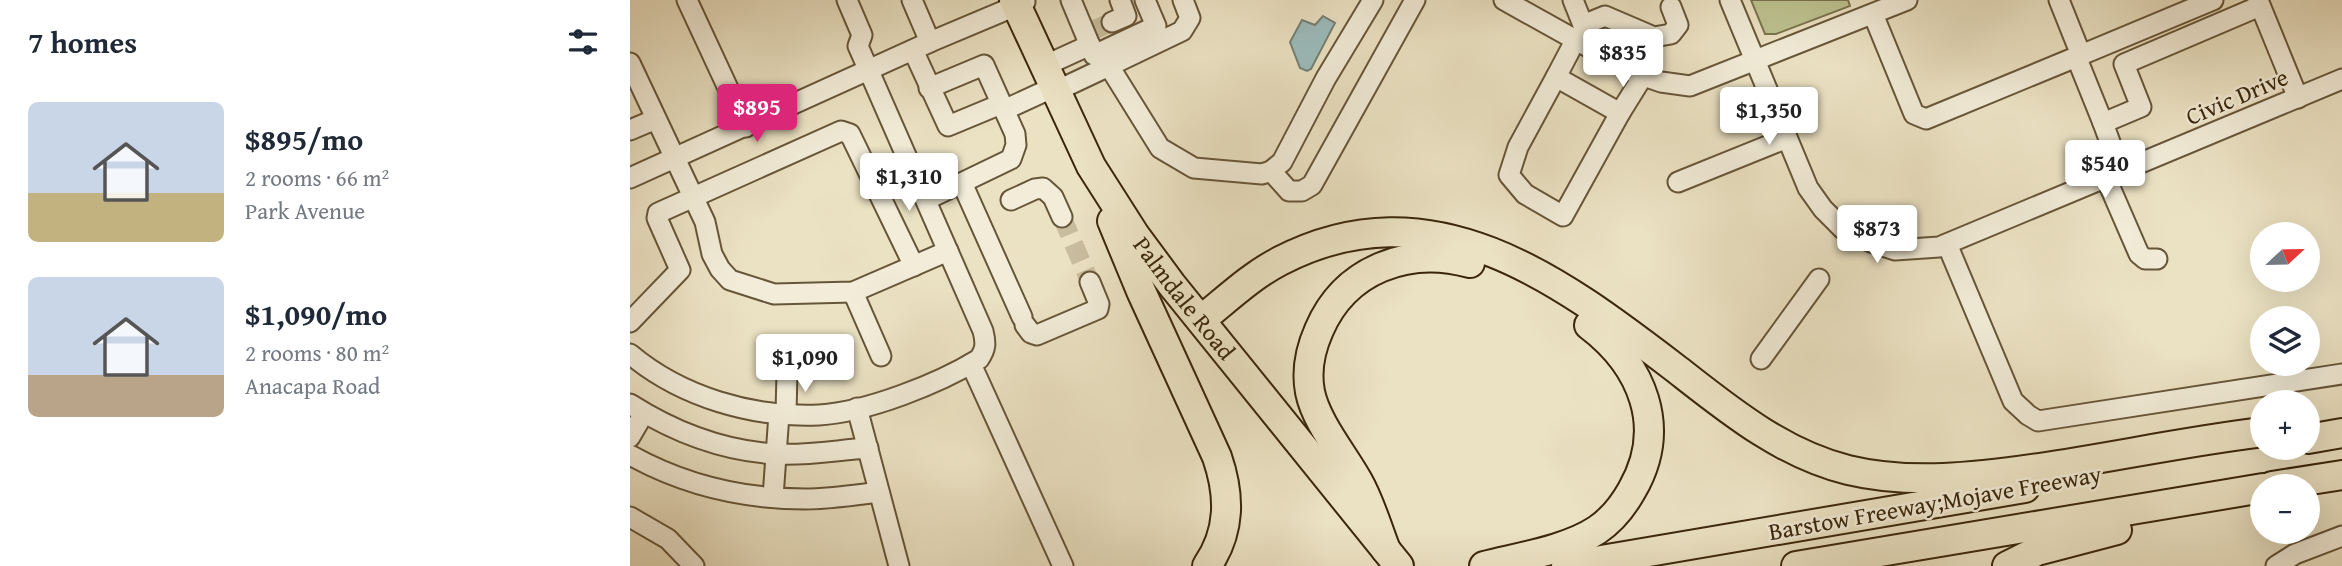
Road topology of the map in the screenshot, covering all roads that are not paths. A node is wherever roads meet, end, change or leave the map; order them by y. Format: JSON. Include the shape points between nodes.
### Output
{"nodes":[{"id":1,"x":687,"y":0,"type":"edge"},
{"id":2,"x":847,"y":0,"type":"edge"},
{"id":3,"x":912,"y":0,"type":"edge"},
{"id":4,"x":1071,"y":0,"type":"edge"},
{"id":5,"x":1145,"y":0,"type":"edge"},
{"id":6,"x":1183,"y":0,"type":"edge"},
{"id":7,"x":1373,"y":0,"type":"edge"},
{"id":8,"x":1415,"y":0,"type":"edge"},
{"id":9,"x":1504,"y":0,"type":"edge"},
{"id":10,"x":1573,"y":0,"type":"edge"},
{"id":11,"x":1730,"y":0,"type":"edge"},
{"id":12,"x":1907,"y":0,"type":"edge"},
{"id":13,"x":2059,"y":0,"type":"edge"},
{"id":14,"x":2213,"y":0,"type":"edge"},
{"id":15,"x":1020,"y":2,"type":"edge"},
{"id":16,"x":2259,"y":3,"type":"edge"},
{"id":17,"x":1671,"y":7,"type":"dead end"},
{"id":18,"x":1879,"y":8,"type":"edge"},
{"id":19,"x":1105,"y":24,"type":"edge"},
{"id":20,"x":1136,"y":36,"type":"junction"},
{"id":21,"x":1584,"y":37,"type":"junction"},
{"id":22,"x":2115,"y":40,"type":"junction"},
{"id":23,"x":921,"y":46,"type":"junction"},
{"id":24,"x":2081,"y":55,"type":"junction"},
{"id":25,"x":1755,"y":62,"type":"junction"},
{"id":26,"x":630,"y":63,"type":"edge"},
{"id":27,"x":2124,"y":64,"type":"junction"},
{"id":28,"x":1109,"y":66,"type":"junction"},
{"id":29,"x":868,"y":71,"type":"junction"},
{"id":30,"x":1643,"y":76,"type":"junction"},
{"id":31,"x":1556,"y":77,"type":"junction"},
{"id":32,"x":2342,"y":79,"type":"edge"},
{"id":33,"x":1051,"y":81,"type":"junction"},
{"id":34,"x":929,"y":88,"type":"junction"},
{"id":35,"x":2298,"y":98,"type":"junction"},
{"id":36,"x":1003,"y":107,"type":"junction"},
{"id":37,"x":1620,"y":113,"type":"junction"},
{"id":38,"x":656,"y":119,"type":"junction"},
{"id":39,"x":2103,"y":123,"type":"junction"},
{"id":40,"x":746,"y":127,"type":"junction"},
{"id":41,"x":630,"y":130,"type":"edge"},
{"id":42,"x":1787,"y":138,"type":"junction"},
{"id":43,"x":674,"y":160,"type":"junction"},
{"id":44,"x":1091,"y":166,"type":"junction"},
{"id":45,"x":1271,"y":171,"type":"junction"},
{"id":46,"x":2113,"y":175,"type":"junction"},
{"id":47,"x":630,"y":178,"type":"edge"},
{"id":48,"x":1678,"y":182,"type":"dead end"},
{"id":49,"x":962,"y":183,"type":"junction"},
{"id":50,"x":692,"y":197,"type":"junction"},
{"id":51,"x":926,"y":200,"type":"junction"},
{"id":52,"x":1011,"y":200,"type":"dead end"},
{"id":53,"x":1062,"y":217,"type":"tunnel mouth"},
{"id":54,"x":1947,"y":244,"type":"junction"},
{"id":55,"x":948,"y":251,"type":"junction"},
{"id":56,"x":2157,"y":259,"type":"dead end"},
{"id":57,"x":914,"y":266,"type":"junction"},
{"id":58,"x":1819,"y":279,"type":"dead end"},
{"id":59,"x":1090,"y":282,"type":"tunnel mouth"},
{"id":60,"x":853,"y":292,"type":"junction"},
{"id":61,"x":1201,"y":320,"type":"junction"},
{"id":62,"x":630,"y":322,"type":"edge"},
{"id":63,"x":630,"y":354,"type":"edge"},
{"id":64,"x":881,"y":356,"type":"dead end"},
{"id":65,"x":978,"y":357,"type":"junction"},
{"id":66,"x":1761,"y":359,"type":"dead end"},
{"id":67,"x":787,"y":372,"type":"dead end"},
{"id":68,"x":2342,"y":374,"type":"edge"},
{"id":69,"x":637,"y":408,"type":"edge"},
{"id":70,"x":857,"y":408,"type":"junction"},
{"id":71,"x":783,"y":414,"type":"junction"},
{"id":72,"x":2342,"y":433,"type":"edge"},
{"id":73,"x":2250,"y":434,"type":"edge"},
{"id":74,"x":630,"y":436,"type":"edge"},
{"id":75,"x":2320,"y":437,"type":"edge"},
{"id":76,"x":868,"y":448,"type":"junction"},
{"id":77,"x":2250,"y":449,"type":"edge"},
{"id":78,"x":775,"y":454,"type":"junction"},
{"id":79,"x":630,"y":455,"type":"edge"},
{"id":80,"x":2342,"y":475,"type":"edge"},
{"id":81,"x":2320,"y":480,"type":"edge"},
{"id":82,"x":880,"y":492,"type":"junction"},
{"id":83,"x":2250,"y":493,"type":"edge"},
{"id":84,"x":2250,"y":495,"type":"edge"},
{"id":85,"x":773,"y":496,"type":"junction"},
{"id":86,"x":630,"y":517,"type":"edge"},
{"id":87,"x":2342,"y":536,"type":"edge"},
{"id":88,"x":1392,"y":558,"type":"edge"},
{"id":89,"x":694,"y":566,"type":"edge"},
{"id":90,"x":899,"y":566,"type":"edge"},
{"id":91,"x":1063,"y":566,"type":"edge"},
{"id":92,"x":1207,"y":566,"type":"edge"},
{"id":93,"x":1484,"y":566,"type":"edge"},
{"id":94,"x":1566,"y":566,"type":"edge"},
{"id":95,"x":1796,"y":566,"type":"edge"},
{"id":96,"x":2007,"y":566,"type":"edge"},
{"id":97,"x":2276,"y":566,"type":"edge"}],
"edges":[{"from":1,"to":40,"type":"street"},
{"from":2,"to":29,"type":"street","via":[[862,34],[858,47]]},
{"from":3,"to":23,"type":"street"},
{"from":4,"to":19,"type":"street"},
{"from":5,"to":20,"type":"street","via":[[1156,26]]},
{"from":6,"to":28,"type":"street","via":[[1190,18],[1182,31]]},
{"from":7,"to":45,"type":"street","via":[[1282,162]]},
{"from":8,"to":45,"type":"street","via":[[1312,185],[1293,192]]},
{"from":9,"to":21,"type":"street"},
{"from":10,"to":21,"type":"street"},
{"from":11,"to":25,"type":"street","name":"Civic Drive"},
{"from":12,"to":18,"type":"street"},
{"from":13,"to":24,"type":"street"},
{"from":14,"to":22,"type":"street"},
{"from":15,"to":23,"type":"street"},
{"from":15,"to":33,"type":"highway","name":"Palmdale Road"},
{"from":16,"to":27,"type":"street"},
{"from":16,"to":35,"type":"street"},
{"from":17,"to":21,"type":"street","via":[[1678,25],[1671,34],[1654,37],[1605,16]]},
{"from":18,"to":24,"type":"street","via":[[1914,114],[1926,119]]},
{"from":18,"to":25,"type":"street"},
{"from":19,"to":20,"type":"street"},
{"from":19,"to":20,"type":"street","via":[[1094,55]]},
{"from":19,"to":33,"type":"street"},
{"from":21,"to":30,"type":"street"},
{"from":21,"to":31,"type":"street"},
{"from":22,"to":24,"type":"street"},
{"from":22,"to":27,"type":"street"},
{"from":23,"to":29,"type":"street"},
{"from":23,"to":34,"type":"street"},
{"from":24,"to":39,"type":"street","via":[[2078,61]]},
{"from":25,"to":30,"type":"street","via":[[1690,86]]},
{"from":25,"to":42,"type":"street","name":"Civic Drive"},
{"from":26,"to":38,"type":"street"},
{"from":27,"to":39,"type":"street","via":[[2141,107]]},
{"from":28,"to":33,"type":"street"},
{"from":28,"to":45,"type":"street","via":[[1160,148],[1194,169]]},
{"from":29,"to":40,"type":"street"},
{"from":29,"to":51,"type":"street"},
{"from":30,"to":37,"type":"street"},
{"from":31,"to":37,"type":"street"},
{"from":31,"to":37,"type":"street","via":[[1508,175],[1525,194],[1563,216]]},
{"from":32,"to":35,"type":"street","name":"Civic Drive"},
{"from":33,"to":36,"type":"street"},
{"from":33,"to":44,"type":"highway","name":"Palmdale Road"},
{"from":34,"to":36,"type":"street","via":[[948,126]]},
{"from":34,"to":36,"type":"street","via":[[984,65]]},
{"from":35,"to":46,"type":"street","name":"Civic Drive"},
{"from":36,"to":49,"type":"street","via":[[1015,134],[1012,159]]},
{"from":38,"to":41,"type":"street"},
{"from":38,"to":43,"type":"street"},
{"from":39,"to":46,"type":"street"},
{"from":40,"to":43,"type":"street"},
{"from":42,"to":48,"type":"street"},
{"from":42,"to":54,"type":"street","name":"Civic Drive","via":[[1808,188],[1843,229],[1895,250]]},
{"from":43,"to":47,"type":"street"},
{"from":43,"to":50,"type":"street"},
{"from":44,"to":61,"type":"highway","name":"Palmdale Road","via":[[1148,252]]},
{"from":44,"to":92,"type":"highway","via":[[1141,292],[1226,482],[1224,534]]},
{"from":46,"to":54,"type":"street","name":"Civic Drive"},
{"from":46,"to":56,"type":"street","via":[[2139,254]]},
{"from":49,"to":51,"type":"street"},
{"from":49,"to":59,"type":"street","via":[[1031,333],[1037,335],[1098,309]]},
{"from":50,"to":57,"type":"street","via":[[846,132]]},
{"from":50,"to":60,"type":"street","via":[[705,222],[712,254],[730,280],[775,294]]},
{"from":50,"to":62,"type":"street","via":[[658,213],[680,270]]},
{"from":51,"to":55,"type":"street"},
{"from":52,"to":53,"type":"street","via":[[1043,188],[1054,197]]},
{"from":54,"to":68,"type":"street","via":[[2013,401],[2038,421]]},
{"from":55,"to":57,"type":"street"},
{"from":55,"to":65,"type":"street","via":[[986,341]]},
{"from":57,"to":60,"type":"street"},
{"from":58,"to":66,"type":"street"},
{"from":60,"to":64,"type":"street"},
{"from":61,"to":73,"type":"highway","via":[[1258,274],[1321,244],[1359,234],[1410,233],[1479,248],[1541,274],[1590,304],[1765,434],[1807,455],[1870,475],[1968,476]]},
{"from":61,"to":88,"type":"highway","name":"Palmdale Road"},
{"from":63,"to":71,"type":"street","via":[[677,385],[723,403]]},
{"from":65,"to":70,"type":"street","via":[[881,402]]},
{"from":65,"to":91,"type":"street"},
{"from":67,"to":71,"type":"street"},
{"from":69,"to":74,"type":"street"},
{"from":69,"to":78,"type":"street","via":[[679,431],[731,449]]},
{"from":70,"to":71,"type":"street","via":[[821,415]]},
{"from":70,"to":76,"type":"street"},
{"from":71,"to":78,"type":"street"},
{"from":72,"to":75,"type":"highway"},
{"from":76,"to":78,"type":"street"},
{"from":76,"to":82,"type":"street"},
{"from":77,"to":94,"type":"highway","name":"Barstow Freeway;Mojave Freeway"},
{"from":78,"to":85,"type":"street"},
{"from":79,"to":85,"type":"street","via":[[694,483],[733,493]]},
{"from":80,"to":81,"type":"highway"},
{"from":82,"to":85,"type":"street","via":[[806,499]]},
{"from":82,"to":90,"type":"street"},
{"from":83,"to":95,"type":"highway","name":"Barstow Freeway;Mojave Freeway"},
{"from":84,"to":96,"type":"highway","via":[[2174,518],[2088,536],[2037,551]]},
{"from":86,"to":89,"type":"street","via":[[668,539]]},
{"from":87,"to":97,"type":"street"},
{"from":88,"to":93,"type":"highway","via":[[1360,484],[1317,411],[1310,391],[1311,355],[1329,310],[1360,278],[1396,261],[1451,258],[1534,291],[1609,341],[1640,385],[1649,421],[1640,476],[1608,522],[1579,540]]}]}
